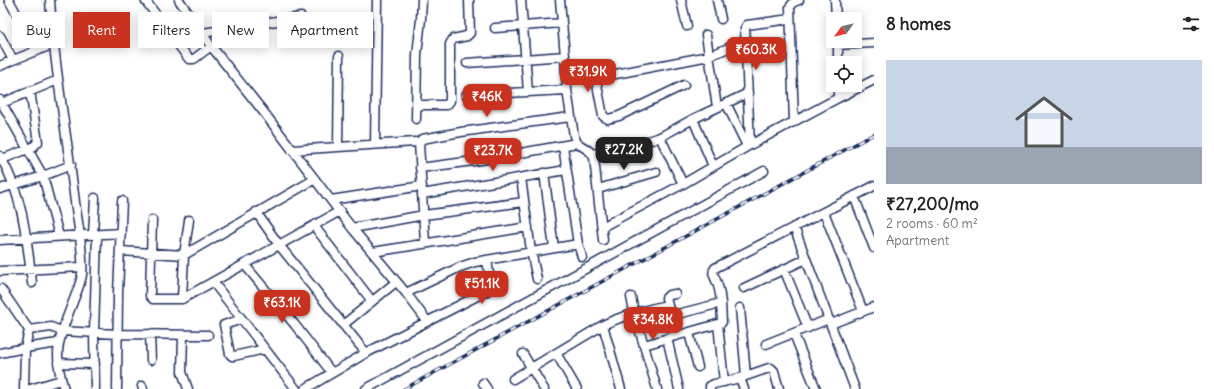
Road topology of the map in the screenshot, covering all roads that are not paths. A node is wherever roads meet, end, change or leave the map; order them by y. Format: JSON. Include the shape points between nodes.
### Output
{"nodes":[{"id":1,"x":9,"y":0,"type":"edge"},
{"id":2,"x":50,"y":0,"type":"edge"},
{"id":3,"x":145,"y":0,"type":"edge"},
{"id":4,"x":179,"y":0,"type":"edge"},
{"id":5,"x":377,"y":0,"type":"edge"},
{"id":6,"x":422,"y":0,"type":"edge"},
{"id":7,"x":470,"y":0,"type":"edge"},
{"id":8,"x":521,"y":0,"type":"edge"},
{"id":9,"x":560,"y":0,"type":"edge"},
{"id":10,"x":681,"y":0,"type":"edge"},
{"id":11,"x":717,"y":0,"type":"edge"},
{"id":12,"x":799,"y":0,"type":"edge"},
{"id":13,"x":835,"y":0,"type":"edge"},
{"id":14,"x":51,"y":12,"type":"edge"},
{"id":15,"x":187,"y":12,"type":"edge"},
{"id":16,"x":836,"y":12,"type":"edge"},
{"id":17,"x":721,"y":19,"type":"dead end"},
{"id":18,"x":790,"y":19,"type":"junction"},
{"id":19,"x":277,"y":21,"type":"edge"},
{"id":20,"x":562,"y":23,"type":"junction"},
{"id":21,"x":522,"y":25,"type":"junction"},
{"id":22,"x":687,"y":26,"type":"dead end"},
{"id":23,"x":495,"y":28,"type":"dead end"},
{"id":24,"x":204,"y":33,"type":"edge"},
{"id":25,"x":706,"y":35,"type":"dead end"},
{"id":26,"x":0,"y":36,"type":"edge"},
{"id":27,"x":204,"y":36,"type":"edge"},
{"id":28,"x":745,"y":41,"type":"junction"},
{"id":29,"x":862,"y":43,"type":"edge"},
{"id":30,"x":874,"y":43,"type":"edge"},
{"id":31,"x":211,"y":46,"type":"junction"},
{"id":32,"x":42,"y":48,"type":"edge"},
{"id":33,"x":54,"y":48,"type":"edge"},
{"id":34,"x":36,"y":50,"type":"junction"},
{"id":35,"x":339,"y":56,"type":"dead end"},
{"id":36,"x":565,"y":56,"type":"junction"},
{"id":37,"x":709,"y":56,"type":"junction"},
{"id":38,"x":524,"y":58,"type":"junction"},
{"id":39,"x":13,"y":60,"type":"junction"},
{"id":40,"x":466,"y":63,"type":"dead end"},
{"id":41,"x":0,"y":66,"type":"edge"},
{"id":42,"x":566,"y":69,"type":"junction"},
{"id":43,"x":595,"y":78,"type":"junction"},
{"id":44,"x":58,"y":80,"type":"junction"},
{"id":45,"x":874,"y":80,"type":"edge"},
{"id":46,"x":684,"y":85,"type":"dead end"},
{"id":47,"x":567,"y":90,"type":"junction"},
{"id":48,"x":30,"y":91,"type":"junction"},
{"id":49,"x":528,"y":92,"type":"junction"},
{"id":50,"x":838,"y":92,"type":"edge"},
{"id":51,"x":748,"y":93,"type":"junction"},
{"id":52,"x":466,"y":94,"type":"dead end"},
{"id":53,"x":838,"y":98,"type":"junction"},
{"id":54,"x":1,"y":101,"type":"edge"},
{"id":55,"x":726,"y":103,"type":"junction"},
{"id":56,"x":417,"y":105,"type":"junction"},
{"id":57,"x":717,"y":107,"type":"junction"},
{"id":58,"x":570,"y":117,"type":"junction"},
{"id":59,"x":416,"y":119,"type":"dead end"},
{"id":60,"x":692,"y":119,"type":"junction"},
{"id":61,"x":794,"y":122,"type":"junction"},
{"id":62,"x":660,"y":137,"type":"junction"},
{"id":63,"x":419,"y":143,"type":"junction"},
{"id":64,"x":577,"y":143,"type":"junction"},
{"id":65,"x":375,"y":144,"type":"junction"},
{"id":66,"x":338,"y":146,"type":"junction"},
{"id":67,"x":563,"y":146,"type":"junction"},
{"id":68,"x":749,"y":146,"type":"junction"},
{"id":69,"x":28,"y":148,"type":"junction"},
{"id":70,"x":292,"y":150,"type":"junction"},
{"id":71,"x":592,"y":154,"type":"junction"},
{"id":72,"x":1,"y":159,"type":"edge"},
{"id":73,"x":71,"y":165,"type":"junction"},
{"id":74,"x":713,"y":166,"type":"junction"},
{"id":75,"x":420,"y":168,"type":"junction"},
{"id":76,"x":566,"y":170,"type":"junction"},
{"id":77,"x":764,"y":171,"type":"dead end"},
{"id":78,"x":656,"y":172,"type":"dead end"},
{"id":79,"x":544,"y":173,"type":"junction"},
{"id":80,"x":43,"y":176,"type":"junction"},
{"id":81,"x":521,"y":178,"type":"junction"},
{"id":82,"x":315,"y":179,"type":"junction"},
{"id":83,"x":683,"y":184,"type":"junction"},
{"id":84,"x":14,"y":185,"type":"junction"},
{"id":85,"x":874,"y":186,"type":"edge"},
{"id":86,"x":0,"y":189,"type":"edge"},
{"id":87,"x":598,"y":189,"type":"junction"},
{"id":88,"x":422,"y":190,"type":"junction"},
{"id":89,"x":854,"y":196,"type":"junction"},
{"id":90,"x":95,"y":198,"type":"dead end"},
{"id":91,"x":331,"y":200,"type":"junction"},
{"id":92,"x":122,"y":201,"type":"dead end"},
{"id":93,"x":524,"y":202,"type":"junction"},
{"id":94,"x":340,"y":211,"type":"junction"},
{"id":95,"x":256,"y":212,"type":"junction"},
{"id":96,"x":824,"y":212,"type":"junction"},
{"id":97,"x":424,"y":215,"type":"junction"},
{"id":98,"x":152,"y":220,"type":"dead end"},
{"id":99,"x":189,"y":220,"type":"dead end"},
{"id":100,"x":314,"y":226,"type":"junction"},
{"id":101,"x":528,"y":227,"type":"junction"},
{"id":102,"x":602,"y":227,"type":"junction"},
{"id":103,"x":352,"y":228,"type":"junction"},
{"id":104,"x":794,"y":228,"type":"junction"},
{"id":105,"x":121,"y":233,"type":"junction"},
{"id":106,"x":80,"y":235,"type":"junction"},
{"id":107,"x":95,"y":235,"type":"junction"},
{"id":108,"x":59,"y":236,"type":"junction"},
{"id":109,"x":27,"y":239,"type":"junction"},
{"id":110,"x":0,"y":240,"type":"edge"},
{"id":111,"x":603,"y":240,"type":"dead end"},
{"id":112,"x":425,"y":243,"type":"junction"},
{"id":113,"x":578,"y":244,"type":"junction"},
{"id":114,"x":279,"y":245,"type":"junction"},
{"id":115,"x":554,"y":248,"type":"junction"},
{"id":116,"x":874,"y":248,"type":"edge"},
{"id":117,"x":120,"y":251,"type":"junction"},
{"id":118,"x":531,"y":251,"type":"junction"},
{"id":119,"x":150,"y":252,"type":"junction"},
{"id":120,"x":373,"y":252,"type":"junction"},
{"id":121,"x":184,"y":255,"type":"junction"},
{"id":122,"x":582,"y":257,"type":"dead end"},
{"id":123,"x":806,"y":259,"type":"junction"},
{"id":124,"x":487,"y":260,"type":"junction"},
{"id":125,"x":244,"y":264,"type":"junction"},
{"id":126,"x":82,"y":267,"type":"junction"},
{"id":127,"x":30,"y":269,"type":"junction"},
{"id":128,"x":784,"y":269,"type":"junction"},
{"id":129,"x":0,"y":271,"type":"edge"},
{"id":130,"x":537,"y":280,"type":"dead end"},
{"id":131,"x":213,"y":282,"type":"junction"},
{"id":132,"x":396,"y":282,"type":"junction"},
{"id":133,"x":32,"y":283,"type":"dead end"},
{"id":134,"x":744,"y":288,"type":"dead end"},
{"id":135,"x":2,"y":289,"type":"dead end"},
{"id":136,"x":406,"y":294,"type":"junction"},
{"id":137,"x":675,"y":294,"type":"dead end"},
{"id":138,"x":631,"y":296,"type":"dead end"},
{"id":139,"x":182,"y":300,"type":"junction"},
{"id":140,"x":372,"y":301,"type":"junction"},
{"id":141,"x":721,"y":303,"type":"junction"},
{"id":142,"x":667,"y":305,"type":"junction"},
{"id":143,"x":874,"y":307,"type":"edge"},
{"id":144,"x":740,"y":308,"type":"dead end"},
{"id":145,"x":863,"y":311,"type":"junction"},
{"id":146,"x":634,"y":312,"type":"junction"},
{"id":147,"x":670,"y":316,"type":"junction"},
{"id":148,"x":242,"y":319,"type":"junction"},
{"id":149,"x":427,"y":321,"type":"junction"},
{"id":150,"x":830,"y":321,"type":"junction"},
{"id":151,"x":718,"y":324,"type":"junction"},
{"id":152,"x":343,"y":325,"type":"junction"},
{"id":153,"x":603,"y":325,"type":"junction"},
{"id":154,"x":808,"y":328,"type":"junction"},
{"id":155,"x":29,"y":330,"type":"junction"},
{"id":156,"x":61,"y":331,"type":"junction"},
{"id":157,"x":94,"y":333,"type":"junction"},
{"id":158,"x":689,"y":333,"type":"junction"},
{"id":159,"x":117,"y":334,"type":"junction"},
{"id":160,"x":150,"y":334,"type":"junction"},
{"id":161,"x":794,"y":334,"type":"junction"},
{"id":162,"x":183,"y":335,"type":"junction"},
{"id":163,"x":208,"y":335,"type":"dead end"},
{"id":164,"x":676,"y":336,"type":"junction"},
{"id":165,"x":667,"y":338,"type":"junction"},
{"id":166,"x":58,"y":343,"type":"junction"},
{"id":167,"x":766,"y":344,"type":"dead end"},
{"id":168,"x":644,"y":345,"type":"junction"},
{"id":169,"x":25,"y":348,"type":"junction"},
{"id":170,"x":265,"y":349,"type":"junction"},
{"id":171,"x":0,"y":353,"type":"edge"},
{"id":172,"x":366,"y":353,"type":"junction"},
{"id":173,"x":556,"y":353,"type":"junction"},
{"id":174,"x":523,"y":354,"type":"dead end"},
{"id":175,"x":151,"y":360,"type":"dead end"},
{"id":176,"x":58,"y":363,"type":"junction"},
{"id":177,"x":95,"y":364,"type":"junction"},
{"id":178,"x":698,"y":367,"type":"dead end"},
{"id":179,"x":531,"y":368,"type":"junction"},
{"id":180,"x":332,"y":373,"type":"junction"},
{"id":181,"x":743,"y":377,"type":"junction"},
{"id":182,"x":513,"y":379,"type":"dead end"},
{"id":183,"x":61,"y":380,"type":"junction"},
{"id":184,"x":724,"y":382,"type":"junction"},
{"id":185,"x":24,"y":389,"type":"edge"},
{"id":186,"x":30,"y":389,"type":"edge"},
{"id":187,"x":64,"y":389,"type":"edge"},
{"id":188,"x":95,"y":389,"type":"edge"},
{"id":189,"x":117,"y":389,"type":"edge"},
{"id":190,"x":188,"y":389,"type":"edge"},
{"id":191,"x":296,"y":389,"type":"edge"},
{"id":192,"x":305,"y":389,"type":"edge"},
{"id":193,"x":366,"y":389,"type":"edge"},
{"id":194,"x":544,"y":389,"type":"edge"},
{"id":195,"x":577,"y":389,"type":"edge"},
{"id":196,"x":622,"y":389,"type":"edge"},
{"id":197,"x":657,"y":389,"type":"edge"},
{"id":198,"x":679,"y":389,"type":"edge"},
{"id":199,"x":710,"y":389,"type":"edge"},
{"id":200,"x":744,"y":389,"type":"edge"},
{"id":201,"x":780,"y":389,"type":"edge"},
{"id":202,"x":816,"y":389,"type":"edge"},
{"id":203,"x":855,"y":389,"type":"edge"}],
"edges":[{"from":1,"to":34,"type":"street"},
{"from":2,"to":14,"type":"street"},
{"from":3,"to":31,"type":"street","via":[[189,59],[194,59]]},
{"from":4,"to":15,"type":"street"},
{"from":5,"to":65,"type":"street"},
{"from":6,"to":56,"type":"street"},
{"from":7,"to":56,"type":"street","via":[[470,33],[453,39],[450,44],[450,101],[447,104]]},
{"from":8,"to":21,"type":"street"},
{"from":9,"to":20,"type":"street"},
{"from":10,"to":22,"type":"street"},
{"from":11,"to":17,"type":"street"},
{"from":12,"to":18,"type":"street","via":[[790,7]]},
{"from":13,"to":16,"type":"street"},
{"from":18,"to":28,"type":"street","via":[[747,25]]},
{"from":18,"to":61,"type":"street"},
{"from":19,"to":24,"type":"street"},
{"from":20,"to":21,"type":"street"},
{"from":20,"to":36,"type":"street"},
{"from":21,"to":23,"type":"street"},
{"from":21,"to":38,"type":"street"},
{"from":25,"to":37,"type":"street"},
{"from":26,"to":39,"type":"street"},
{"from":27,"to":31,"type":"street"},
{"from":28,"to":37,"type":"street"},
{"from":28,"to":51,"type":"street"},
{"from":29,"to":30,"type":"street"},
{"from":31,"to":70,"type":"street"},
{"from":32,"to":34,"type":"street"},
{"from":33,"to":44,"type":"street"},
{"from":34,"to":39,"type":"street"},
{"from":35,"to":66,"type":"street"},
{"from":36,"to":38,"type":"street"},
{"from":36,"to":42,"type":"street"},
{"from":37,"to":43,"type":"street"},
{"from":37,"to":57,"type":"street"},
{"from":38,"to":40,"type":"street"},
{"from":38,"to":49,"type":"street"},
{"from":39,"to":41,"type":"street"},
{"from":42,"to":43,"type":"street","via":[[591,66]]},
{"from":42,"to":47,"type":"street"},
{"from":43,"to":46,"type":"street","via":[[603,116],[608,119]]},
{"from":44,"to":48,"type":"street"},
{"from":44,"to":73,"type":"street"},
{"from":45,"to":53,"type":"street"},
{"from":47,"to":49,"type":"street"},
{"from":47,"to":58,"type":"street"},
{"from":48,"to":54,"type":"street"},
{"from":48,"to":69,"type":"street","via":[[39,139],[37,144]]},
{"from":49,"to":52,"type":"street"},
{"from":50,"to":53,"type":"street"},
{"from":51,"to":55,"type":"street"},
{"from":51,"to":68,"type":"street"},
{"from":53,"to":61,"type":"street"},
{"from":54,"to":69,"type":"street"},
{"from":55,"to":57,"type":"street"},
{"from":55,"to":68,"type":"street"},
{"from":56,"to":59,"type":"street"},
{"from":57,"to":60,"type":"street"},
{"from":58,"to":63,"type":"street","via":[[423,138]]},
{"from":58,"to":64,"type":"street"},
{"from":60,"to":62,"type":"street"},
{"from":60,"to":74,"type":"street"},
{"from":61,"to":68,"type":"street"},
{"from":62,"to":71,"type":"street"},
{"from":62,"to":83,"type":"street"},
{"from":63,"to":65,"type":"street"},
{"from":63,"to":75,"type":"street"},
{"from":64,"to":67,"type":"street"},
{"from":64,"to":71,"type":"street"},
{"from":65,"to":66,"type":"street"},
{"from":66,"to":70,"type":"street"},
{"from":67,"to":75,"type":"street"},
{"from":67,"to":76,"type":"street"},
{"from":68,"to":74,"type":"street"},
{"from":69,"to":72,"type":"street"},
{"from":69,"to":80,"type":"street"},
{"from":70,"to":82,"type":"street"},
{"from":71,"to":87,"type":"street"},
{"from":72,"to":84,"type":"street"},
{"from":73,"to":80,"type":"street"},
{"from":73,"to":106,"type":"street"},
{"from":74,"to":83,"type":"street"},
{"from":75,"to":88,"type":"street"},
{"from":76,"to":79,"type":"street"},
{"from":76,"to":113,"type":"street"},
{"from":77,"to":193,"type":"street"},
{"from":78,"to":87,"type":"street"},
{"from":79,"to":81,"type":"street"},
{"from":79,"to":115,"type":"street"},
{"from":80,"to":84,"type":"street"},
{"from":80,"to":108,"type":"street"},
{"from":81,"to":88,"type":"street"},
{"from":81,"to":93,"type":"street"},
{"from":82,"to":91,"type":"street"},
{"from":82,"to":95,"type":"street"},
{"from":83,"to":102,"type":"street"},
{"from":84,"to":86,"type":"street"},
{"from":84,"to":109,"type":"street"},
{"from":85,"to":89,"type":"street"},
{"from":87,"to":102,"type":"street"},
{"from":88,"to":91,"type":"street"},
{"from":88,"to":97,"type":"street"},
{"from":89,"to":96,"type":"street"},
{"from":89,"to":116,"type":"street"},
{"from":90,"to":107,"type":"street"},
{"from":91,"to":94,"type":"street"},
{"from":92,"to":105,"type":"street"},
{"from":93,"to":97,"type":"street"},
{"from":93,"to":101,"type":"street"},
{"from":94,"to":100,"type":"street"},
{"from":94,"to":103,"type":"street"},
{"from":95,"to":114,"type":"street"},
{"from":95,"to":121,"type":"street"},
{"from":96,"to":104,"type":"street"},
{"from":96,"to":145,"type":"street"},
{"from":97,"to":103,"type":"street"},
{"from":97,"to":112,"type":"street"},
{"from":98,"to":119,"type":"street"},
{"from":99,"to":121,"type":"street"},
{"from":100,"to":114,"type":"street"},
{"from":100,"to":140,"type":"street"},
{"from":101,"to":112,"type":"street"},
{"from":101,"to":118,"type":"street"},
{"from":102,"to":111,"type":"street"},
{"from":103,"to":120,"type":"street"},
{"from":104,"to":123,"type":"street"},
{"from":104,"to":141,"type":"street","via":[[713,270]]},
{"from":105,"to":107,"type":"street"},
{"from":105,"to":117,"type":"street"},
{"from":106,"to":107,"type":"street"},
{"from":106,"to":108,"type":"street"},
{"from":106,"to":126,"type":"street"},
{"from":107,"to":157,"type":"street"},
{"from":108,"to":109,"type":"street"},
{"from":109,"to":110,"type":"street"},
{"from":109,"to":127,"type":"street"},
{"from":112,"to":120,"type":"street"},
{"from":113,"to":115,"type":"street"},
{"from":113,"to":122,"type":"street"},
{"from":114,"to":125,"type":"street"},
{"from":114,"to":152,"type":"street"},
{"from":115,"to":118,"type":"street"},
{"from":117,"to":119,"type":"street"},
{"from":117,"to":159,"type":"street"},
{"from":118,"to":124,"type":"street"},
{"from":118,"to":130,"type":"street"},
{"from":119,"to":121,"type":"street"},
{"from":119,"to":139,"type":"street","via":[[151,298]]},
{"from":120,"to":132,"type":"street"},
{"from":121,"to":139,"type":"street"},
{"from":123,"to":128,"type":"street"},
{"from":123,"to":150,"type":"street"},
{"from":124,"to":136,"type":"street","via":[[460,267]]},
{"from":124,"to":149,"type":"street","via":[[491,288]]},
{"from":125,"to":131,"type":"street"},
{"from":125,"to":180,"type":"street"},
{"from":126,"to":127,"type":"street"},
{"from":126,"to":156,"type":"street","via":[[80,286]]},
{"from":127,"to":129,"type":"street"},
{"from":127,"to":133,"type":"street"},
{"from":128,"to":134,"type":"street"},
{"from":128,"to":154,"type":"street"},
{"from":131,"to":139,"type":"street"},
{"from":131,"to":148,"type":"street"},
{"from":132,"to":136,"type":"street"},
{"from":132,"to":140,"type":"street"},
{"from":135,"to":155,"type":"street"},
{"from":136,"to":149,"type":"street"},
{"from":137,"to":142,"type":"street","via":[[666,297]]},
{"from":138,"to":146,"type":"street"},
{"from":140,"to":152,"type":"street"},
{"from":141,"to":147,"type":"street"},
{"from":141,"to":151,"type":"street","via":[[722,322]]},
{"from":142,"to":146,"type":"street"},
{"from":142,"to":147,"type":"street"},
{"from":143,"to":145,"type":"street"},
{"from":144,"to":181,"type":"street"},
{"from":145,"to":150,"type":"street"},
{"from":146,"to":153,"type":"street"},
{"from":146,"to":168,"type":"street"},
{"from":147,"to":164,"type":"street"},
{"from":148,"to":170,"type":"street"},
{"from":148,"to":170,"type":"street","via":[[224,325],[230,354],[234,356]]},
{"from":149,"to":172,"type":"street"},
{"from":150,"to":154,"type":"street"},
{"from":150,"to":203,"type":"street"},
{"from":151,"to":158,"type":"street"},
{"from":151,"to":184,"type":"street"},
{"from":152,"to":172,"type":"street"},
{"from":153,"to":173,"type":"street"},
{"from":153,"to":196,"type":"street"},
{"from":154,"to":161,"type":"street"},
{"from":155,"to":156,"type":"street","via":[[51,327]]},
{"from":155,"to":169,"type":"street"},
{"from":156,"to":157,"type":"street"},
{"from":156,"to":166,"type":"street"},
{"from":157,"to":159,"type":"street"},
{"from":157,"to":177,"type":"street"},
{"from":158,"to":164,"type":"street"},
{"from":158,"to":178,"type":"street"},
{"from":159,"to":160,"type":"street"},
{"from":159,"to":189,"type":"street"},
{"from":160,"to":162,"type":"street"},
{"from":160,"to":175,"type":"street"},
{"from":161,"to":167,"type":"street"},
{"from":161,"to":202,"type":"street"},
{"from":162,"to":163,"type":"street"},
{"from":162,"to":190,"type":"street","via":[[182,372]]},
{"from":164,"to":165,"type":"street"},
{"from":165,"to":168,"type":"street"},
{"from":165,"to":198,"type":"street"},
{"from":166,"to":169,"type":"street"},
{"from":166,"to":176,"type":"street"},
{"from":168,"to":197,"type":"street"},
{"from":169,"to":171,"type":"street"},
{"from":169,"to":185,"type":"street"},
{"from":170,"to":191,"type":"street"},
{"from":172,"to":180,"type":"street"},
{"from":173,"to":179,"type":"street"},
{"from":173,"to":195,"type":"street"},
{"from":174,"to":179,"type":"street"},
{"from":176,"to":177,"type":"street"},
{"from":176,"to":183,"type":"street"},
{"from":177,"to":188,"type":"street"},
{"from":179,"to":182,"type":"street"},
{"from":179,"to":194,"type":"street"},
{"from":180,"to":192,"type":"street"},
{"from":181,"to":184,"type":"street"},
{"from":181,"to":200,"type":"street"},
{"from":181,"to":201,"type":"street","via":[[771,368]]},
{"from":183,"to":186,"type":"street"},
{"from":183,"to":187,"type":"street"},
{"from":184,"to":199,"type":"street","via":[[710,386]]}]}
